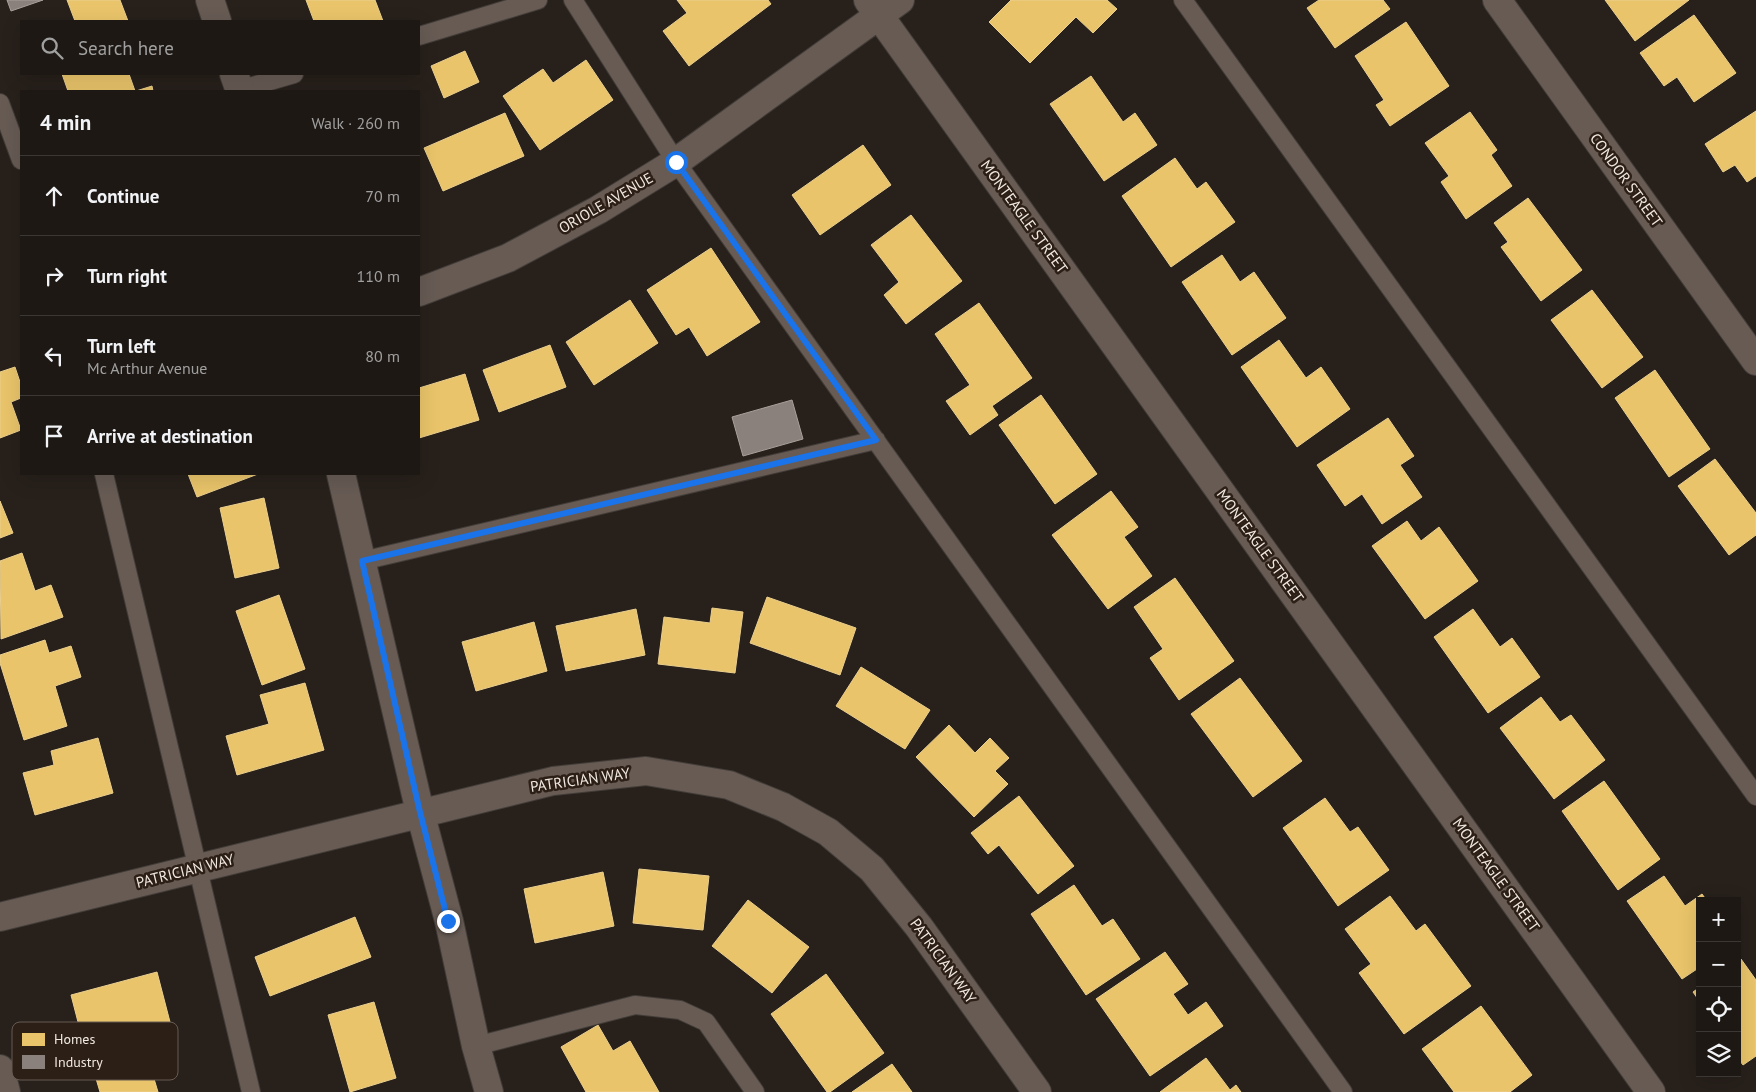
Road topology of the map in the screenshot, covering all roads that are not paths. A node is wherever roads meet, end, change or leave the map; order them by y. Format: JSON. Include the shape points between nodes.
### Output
{"nodes":[{"id":1,"x":210,"y":0,"type":"edge"},
{"id":2,"x":538,"y":0,"type":"edge"},
{"id":3,"x":573,"y":0,"type":"edge"},
{"id":4,"x":1183,"y":0,"type":"edge"},
{"id":5,"x":1497,"y":0,"type":"edge"},
{"id":6,"x":883,"y":5,"type":"edge"},
{"id":7,"x":217,"y":20,"type":"edge"},
{"id":8,"x":420,"y":36,"type":"edge"},
{"id":9,"x":289,"y":75,"type":"edge"},
{"id":10,"x":238,"y":85,"type":"edge"},
{"id":11,"x":0,"y":103,"type":"edge"},
{"id":12,"x":20,"y":157,"type":"edge"},
{"id":13,"x":676,"y":162,"type":"junction"},
{"id":14,"x":420,"y":292,"type":"edge"},
{"id":15,"x":1756,"y":361,"type":"edge"},
{"id":16,"x":876,"y":440,"type":"junction"},
{"id":17,"x":104,"y":475,"type":"edge"},
{"id":18,"x":341,"y":475,"type":"edge"},
{"id":19,"x":362,"y":561,"type":"junction"},
{"id":20,"x":1756,"y":796,"type":"edge"},
{"id":21,"x":420,"y":812,"type":"junction"},
{"id":22,"x":198,"y":867,"type":"junction"},
{"id":23,"x":0,"y":916,"type":"edge"},
{"id":24,"x":476,"y":1046,"type":"junction"},
{"id":25,"x":0,"y":1069,"type":"edge"},
{"id":26,"x":6,"y":1092,"type":"edge"},
{"id":27,"x":251,"y":1092,"type":"edge"},
{"id":28,"x":489,"y":1092,"type":"edge"},
{"id":29,"x":755,"y":1092,"type":"edge"},
{"id":30,"x":1037,"y":1092,"type":"edge"},
{"id":31,"x":1343,"y":1092,"type":"edge"},
{"id":32,"x":1651,"y":1092,"type":"edge"}],
"edges":[{"from":1,"to":7,"type":"street"},
{"from":2,"to":8,"type":"lane"},
{"from":3,"to":13,"type":"lane"},
{"from":4,"to":20,"type":"lane"},
{"from":5,"to":15,"type":"street","name":"CONDOR STREET"},
{"from":6,"to":13,"type":"street","name":"ORIOLE AVENUE"},
{"from":6,"to":32,"type":"street","name":"MONTEAGLE STREET"},
{"from":9,"to":10,"type":"lane"},
{"from":11,"to":12,"type":"lane"},
{"from":13,"to":14,"type":"street","name":"ORIOLE AVENUE","via":[[598,210],[508,258]]},
{"from":13,"to":16,"type":"lane"},
{"from":16,"to":19,"type":"lane"},
{"from":16,"to":31,"type":"lane"},
{"from":17,"to":22,"type":"lane"},
{"from":18,"to":19,"type":"street"},
{"from":19,"to":21,"type":"street"},
{"from":21,"to":22,"type":"street","name":"PATRICIAN WAY"},
{"from":21,"to":24,"type":"street"},
{"from":21,"to":30,"type":"street","name":"PATRICIAN WAY","via":[[553,781],[646,771],[729,785],[784,807],[828,832],[872,869],[919,926]]},
{"from":22,"to":23,"type":"street","name":"PATRICIAN WAY"},
{"from":22,"to":27,"type":"lane"},
{"from":24,"to":28,"type":"street"},
{"from":24,"to":29,"type":"lane","via":[[635,1005],[680,1010],[706,1022]]},
{"from":25,"to":26,"type":"street"}]}
